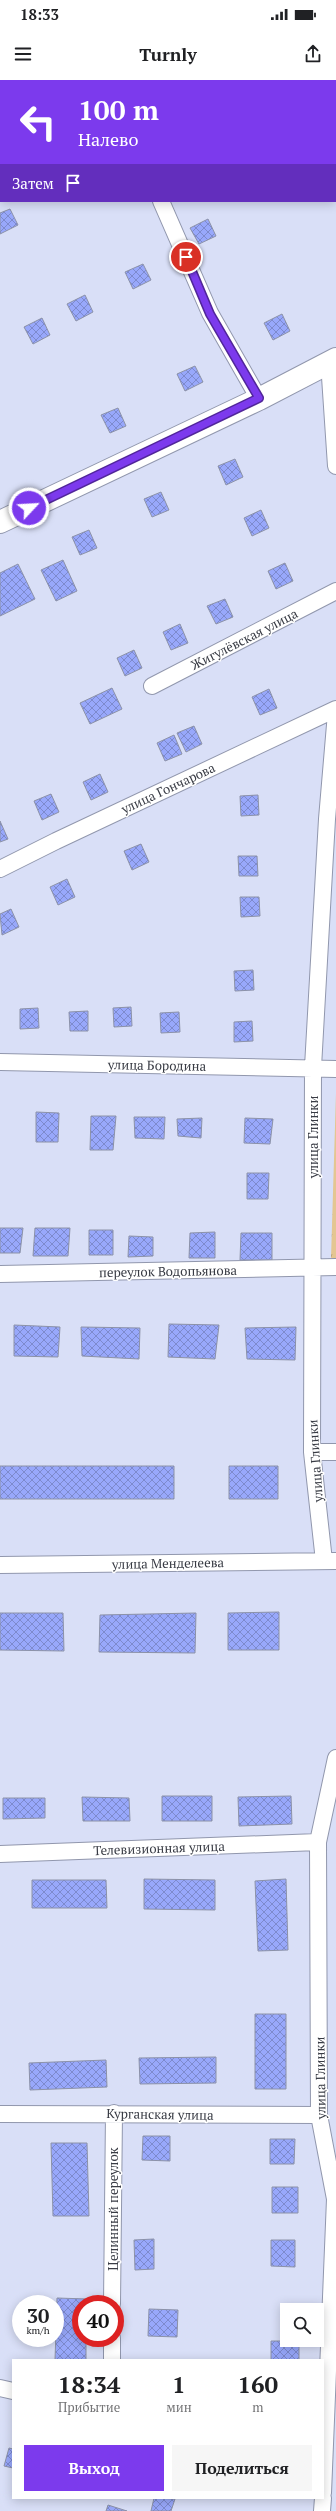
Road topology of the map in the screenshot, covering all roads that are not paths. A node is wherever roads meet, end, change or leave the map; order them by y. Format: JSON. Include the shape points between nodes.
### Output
{"nodes":[{"id":1,"x":161,"y":202,"type":"edge"},
{"id":2,"x":332,"y":360,"type":"edge"},
{"id":3,"x":259,"y":398,"type":"junction"},
{"id":4,"x":336,"y":466,"type":"edge"},
{"id":5,"x":0,"y":522,"type":"edge"},
{"id":6,"x":336,"y":591,"type":"edge"},
{"id":7,"x":152,"y":686,"type":"dead end"},
{"id":8,"x":336,"y":709,"type":"edge"},
{"id":9,"x":336,"y":713,"type":"edge"},
{"id":10,"x":331,"y":820,"type":"edge"},
{"id":11,"x":0,"y":869,"type":"edge"},
{"id":12,"x":0,"y":1062,"type":"edge"},
{"id":13,"x":313,"y":1067,"type":"junction"},
{"id":14,"x":336,"y":1069,"type":"edge"},
{"id":15,"x":336,"y":1267,"type":"edge"},
{"id":16,"x":312,"y":1268,"type":"junction"},
{"id":17,"x":0,"y":1274,"type":"edge"},
{"id":18,"x":312,"y":1452,"type":"junction"},
{"id":19,"x":336,"y":1452,"type":"edge"},
{"id":20,"x":330,"y":1561,"type":"edge"},
{"id":21,"x":0,"y":1565,"type":"edge"},
{"id":22,"x":336,"y":1758,"type":"edge"},
{"id":23,"x":318,"y":1842,"type":"junction"},
{"id":24,"x":0,"y":1854,"type":"edge"},
{"id":25,"x":114,"y":2113,"type":"junction"},
{"id":26,"x":0,"y":2114,"type":"edge"},
{"id":27,"x":319,"y":2115,"type":"junction"},
{"id":28,"x":112,"y":2295,"type":"edge"},
{"id":29,"x":112,"y":2347,"type":"edge"},
{"id":30,"x":112,"y":2359,"type":"edge"},
{"id":31,"x":0,"y":2388,"type":"edge"},
{"id":32,"x":12,"y":2391,"type":"edge"},
{"id":33,"x":328,"y":2475,"type":"edge"},
{"id":34,"x":324,"y":2489,"type":"edge"},
{"id":35,"x":323,"y":2499,"type":"edge"},
{"id":36,"x":322,"y":2511,"type":"edge"}],
"edges":[{"from":1,"to":3,"type":"street","via":[[210,314]]},
{"from":2,"to":3,"type":"street"},
{"from":2,"to":4,"type":"street"},
{"from":3,"to":5,"type":"street"},
{"from":6,"to":7,"type":"street","name":"Жигулёвская улица"},
{"from":8,"to":11,"type":"street","name":"улица Гончарова"},
{"from":9,"to":10,"type":"street","name":"улица Глинки"},
{"from":10,"to":13,"type":"street","name":"улица Глинки"},
{"from":12,"to":13,"type":"street","name":"улица Бородина"},
{"from":13,"to":14,"type":"street","name":"улица Бородина"},
{"from":13,"to":16,"type":"street","name":"улица Глинки"},
{"from":15,"to":16,"type":"street","name":"переулок Водопьянова"},
{"from":16,"to":17,"type":"street","name":"переулок Водопьянова"},
{"from":16,"to":18,"type":"street","name":"улица Глинки"},
{"from":18,"to":19,"type":"street"},
{"from":18,"to":20,"type":"street","name":"улица Глинки"},
{"from":20,"to":21,"type":"street","name":"улица Менделеева"},
{"from":22,"to":23,"type":"street","name":"улица Глинки"},
{"from":23,"to":24,"type":"street","name":"Телевизионная улица"},
{"from":23,"to":27,"type":"street","name":"улица Глинки"},
{"from":25,"to":26,"type":"street","name":"Курганская улица"},
{"from":25,"to":27,"type":"street","name":"Курганская улица"},
{"from":25,"to":28,"type":"street","name":"Целинный переулок"},
{"from":27,"to":33,"type":"street","name":"улица Глинки","via":[[335,2199]]},
{"from":29,"to":30,"type":"street"},
{"from":31,"to":32,"type":"street"},
{"from":33,"to":34,"type":"street","name":"улица Глинки"},
{"from":35,"to":36,"type":"street"}]}
